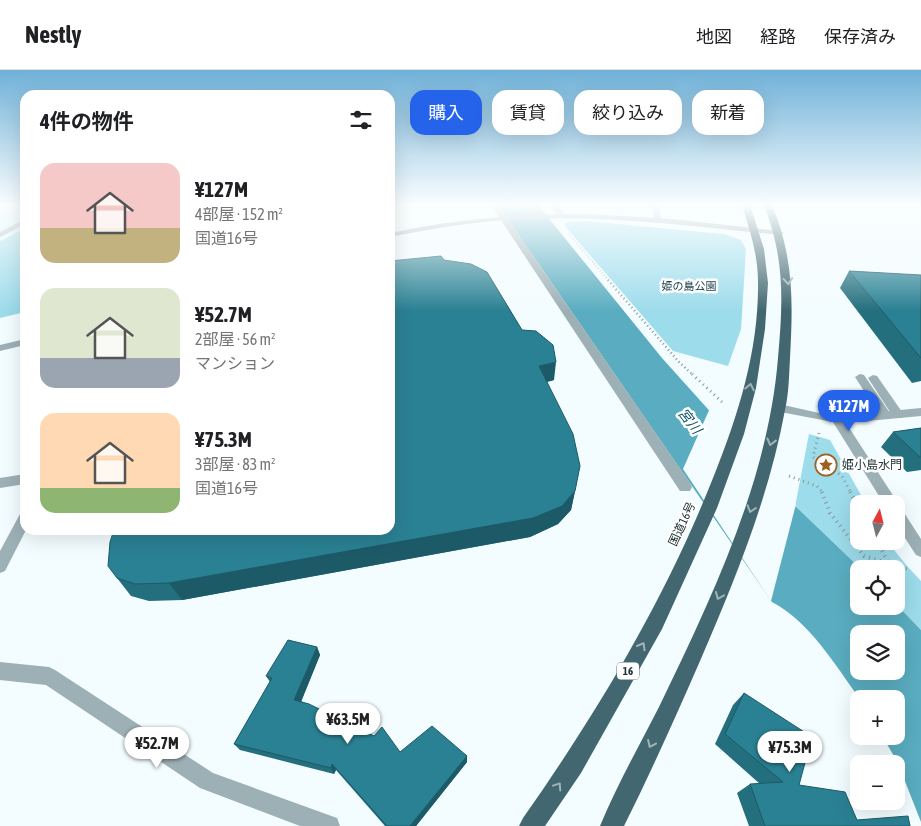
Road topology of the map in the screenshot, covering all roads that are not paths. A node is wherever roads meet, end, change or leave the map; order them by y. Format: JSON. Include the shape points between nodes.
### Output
{"nodes":[{"id":1,"x":520,"y":240,"type":"edge"},
{"id":2,"x":758,"y":240,"type":"edge"},
{"id":3,"x":782,"y":240,"type":"edge"},
{"id":4,"x":20,"y":343,"type":"edge"},
{"id":5,"x":0,"y":348,"type":"edge"},
{"id":6,"x":860,"y":377,"type":"dead end"},
{"id":7,"x":873,"y":378,"type":"dead end"},
{"id":8,"x":779,"y":408,"type":"junction"},
{"id":9,"x":921,"y":412,"type":"edge"},
{"id":10,"x":898,"y":415,"type":"junction"},
{"id":11,"x":886,"y":416,"type":"junction"},
{"id":12,"x":837,"y":419,"type":"junction"},
{"id":13,"x":20,"y":480,"type":"edge"},
{"id":14,"x":0,"y":483,"type":"edge"},
{"id":15,"x":685,"y":487,"type":"dead end"},
{"id":16,"x":885,"y":495,"type":"edge"},
{"id":17,"x":905,"y":526,"type":"edge"},
{"id":18,"x":20,"y":528,"type":"edge"},
{"id":19,"x":921,"y":551,"type":"edge"},
{"id":20,"x":0,"y":566,"type":"edge"},
{"id":21,"x":0,"y":672,"type":"edge"},
{"id":22,"x":329,"y":826,"type":"edge"},
{"id":23,"x":531,"y":826,"type":"edge"},
{"id":24,"x":612,"y":826,"type":"edge"}],
"edges":[{"from":1,"to":15,"type":"street"},
{"from":23,"to":2,"type":"highway","name":"国道16号","number":"16","one_way":true,"via":[[573,764],[656,623],[709,508],[737,434],[750,388],[760,329],[763,283]]},
{"from":3,"to":8,"type":"highway","one_way":true,"via":[[788,287]]},
{"from":4,"to":5,"type":"street"},
{"from":6,"to":11,"type":"street"},
{"from":7,"to":10,"type":"street"},
{"from":8,"to":12,"type":"street"},
{"from":8,"to":24,"type":"highway","one_way":true,"via":[[738,551],[689,665]]},
{"from":9,"to":10,"type":"street"},
{"from":10,"to":11,"type":"street"},
{"from":11,"to":12,"type":"street"},
{"from":12,"to":16,"type":"street"},
{"from":13,"to":14,"type":"street"},
{"from":17,"to":19,"type":"street"},
{"from":18,"to":20,"type":"street"},
{"from":21,"to":22,"type":"street","via":[[49,676],[207,781]]}]}
